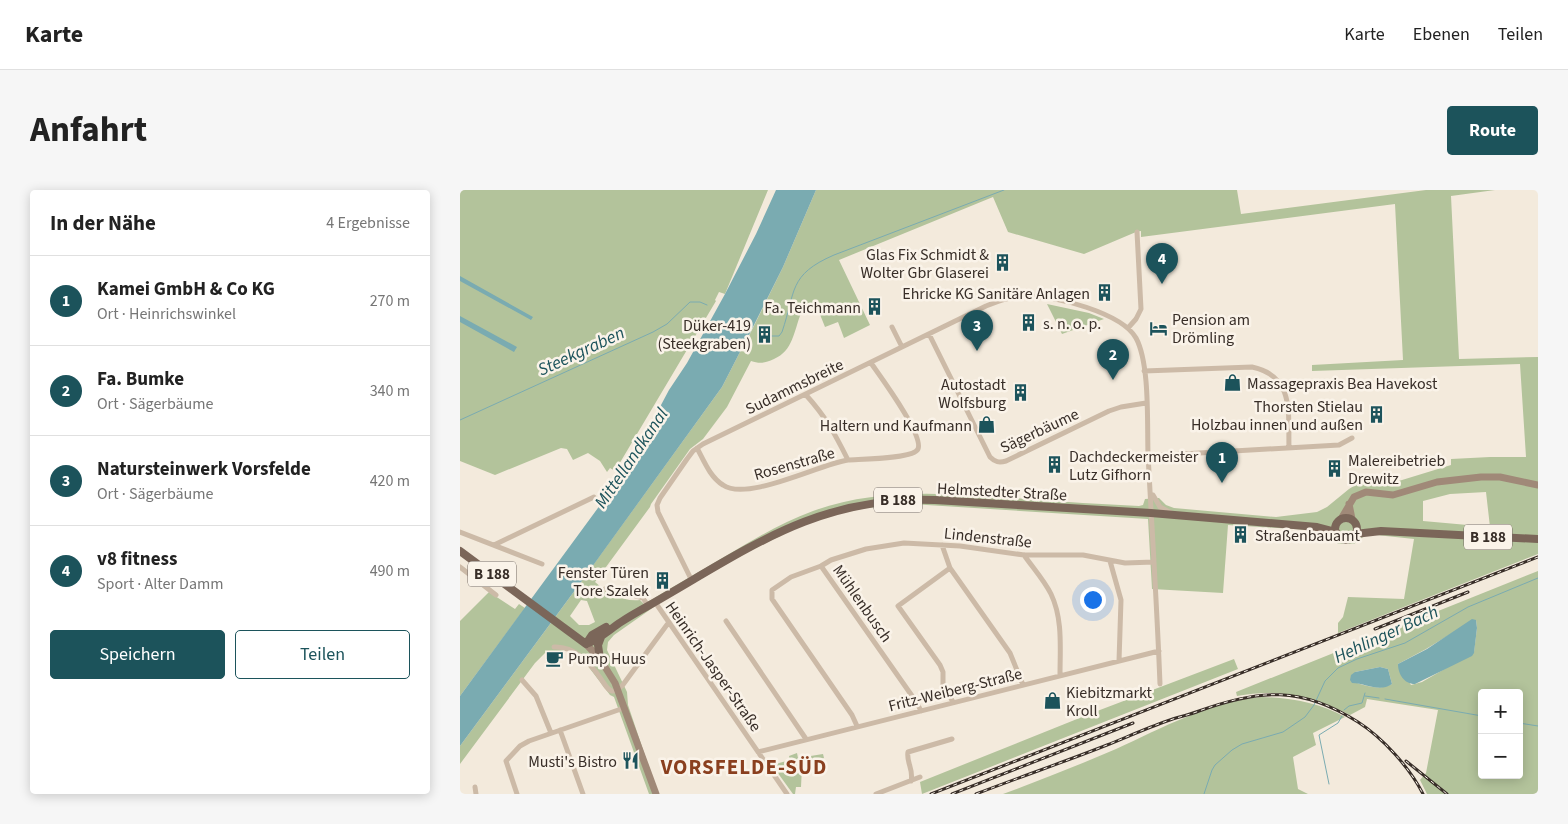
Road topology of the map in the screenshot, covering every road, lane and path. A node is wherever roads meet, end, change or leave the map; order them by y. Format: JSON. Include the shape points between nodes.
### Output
{"nodes":[{"id":1,"x":1137,"y":232,"type":"dead end"},
{"id":2,"x":892,"y":327,"type":"dead end"},
{"id":3,"x":1128,"y":328,"type":"junction"},
{"id":4,"x":930,"y":334,"type":"junction"},
{"id":5,"x":902,"y":347,"type":"junction"},
{"id":6,"x":871,"y":363,"type":"junction"},
{"id":7,"x":1144,"y":371,"type":"junction"},
{"id":8,"x":806,"y":394,"type":"junction"},
{"id":9,"x":1146,"y":403,"type":"junction"},
{"id":10,"x":1352,"y":438,"type":"dead end"},
{"id":11,"x":697,"y":448,"type":"junction"},
{"id":12,"x":1289,"y":448,"type":"junction"},
{"id":13,"x":1148,"y":456,"type":"junction"},
{"id":14,"x":848,"y":460,"type":"junction"},
{"id":15,"x":1538,"y":485,"type":"edge"},
{"id":16,"x":1151,"y":490,"type":"junction"},
{"id":17,"x":594,"y":496,"type":"dead end"},
{"id":18,"x":1349,"y":504,"type":"junction"},
{"id":19,"x":1151,"y":513,"type":"junction"},
{"id":20,"x":1175,"y":515,"type":"junction"},
{"id":21,"x":1339,"y":520,"type":"junction"},
{"id":22,"x":1354,"y":522,"type":"junction"},
{"id":23,"x":1317,"y":527,"type":"junction"},
{"id":24,"x":1381,"y":531,"type":"junction"},
{"id":25,"x":460,"y":532,"type":"edge"},
{"id":26,"x":1336,"y":532,"type":"junction"},
{"id":27,"x":1356,"y":534,"type":"junction"},
{"id":28,"x":1538,"y":540,"type":"edge"},
{"id":29,"x":494,"y":545,"type":"junction"},
{"id":30,"x":942,"y":545,"type":"junction"},
{"id":31,"x":460,"y":552,"type":"edge"},
{"id":32,"x":1024,"y":555,"type":"junction"},
{"id":33,"x":1110,"y":561,"type":"junction"},
{"id":34,"x":1154,"y":562,"type":"junction"},
{"id":35,"x":542,"y":564,"type":"dead end"},
{"id":36,"x":821,"y":566,"type":"junction"},
{"id":37,"x":460,"y":567,"type":"edge"},
{"id":38,"x":950,"y":568,"type":"junction"},
{"id":39,"x":692,"y":581,"type":"junction"},
{"id":40,"x":605,"y":589,"type":"dead end"},
{"id":41,"x":496,"y":595,"type":"dead end"},
{"id":42,"x":652,"y":604,"type":"junction"},
{"id":43,"x":624,"y":620,"type":"junction"},
{"id":44,"x":726,"y":621,"type":"dead end"},
{"id":45,"x":669,"y":622,"type":"junction"},
{"id":46,"x":574,"y":634,"type":"junction"},
{"id":47,"x":592,"y":635,"type":"junction"},
{"id":48,"x":601,"y":636,"type":"junction"},
{"id":49,"x":586,"y":644,"type":"junction"},
{"id":50,"x":554,"y":647,"type":"dead end"},
{"id":51,"x":1159,"y":651,"type":"junction"},
{"id":52,"x":600,"y":659,"type":"junction"},
{"id":53,"x":1119,"y":661,"type":"junction"},
{"id":54,"x":1060,"y":676,"type":"junction"},
{"id":55,"x":522,"y":680,"type":"dead end"},
{"id":56,"x":1160,"y":684,"type":"dead end"},
{"id":57,"x":1023,"y":685,"type":"junction"},
{"id":58,"x":617,"y":690,"type":"junction"},
{"id":59,"x":953,"y":702,"type":"junction"},
{"id":60,"x":624,"y":708,"type":"junction"},
{"id":61,"x":921,"y":711,"type":"junction"},
{"id":62,"x":857,"y":726,"type":"junction"},
{"id":63,"x":560,"y":730,"type":"junction"},
{"id":64,"x":551,"y":733,"type":"junction"},
{"id":65,"x":806,"y":739,"type":"junction"},
{"id":66,"x":952,"y":739,"type":"dead end"},
{"id":67,"x":758,"y":752,"type":"junction"},
{"id":68,"x":920,"y":777,"type":"dead end"},
{"id":69,"x":911,"y":781,"type":"junction"},
{"id":70,"x":475,"y":787,"type":"dead end"},
{"id":71,"x":476,"y":794,"type":"edge"},
{"id":72,"x":517,"y":794,"type":"edge"},
{"id":73,"x":583,"y":794,"type":"edge"},
{"id":74,"x":656,"y":794,"type":"edge"},
{"id":75,"x":787,"y":794,"type":"edge"},
{"id":76,"x":876,"y":794,"type":"edge"}],
"edges":[{"from":1,"to":3,"type":"street","via":[[1140,309]]},
{"from":2,"to":5,"type":"street"},
{"from":3,"to":4,"type":"street","name":"Sudammsbreite","via":[[1096,310],[1025,296],[1002,299]]},
{"from":3,"to":7,"type":"street","name":"Sudammsbreite","via":[[1139,345]]},
{"from":4,"to":5,"type":"street","name":"Sudammsbreite"},
{"from":4,"to":9,"type":"street","name":"Sägerbäume","via":[[990,457],[999,463],[1109,411]]},
{"from":5,"to":6,"type":"street","name":"Sudammsbreite"},
{"from":6,"to":8,"type":"street","name":"Sudammsbreite"},
{"from":6,"to":14,"type":"street","name":"Rosenstraße","via":[[908,419],[918,450],[910,454]]},
{"from":7,"to":9,"type":"street","name":"Sudammsbreite"},
{"from":7,"to":12,"type":"street","via":[[1252,367],[1268,372],[1280,382],[1286,395]]},
{"from":8,"to":11,"type":"street","name":"Sudammsbreite"},
{"from":8,"to":14,"type":"street","via":[[823,413]]},
{"from":9,"to":13,"type":"street","name":"Sudammsbreite"},
{"from":10,"to":12,"type":"street","via":[[1339,445]]},
{"from":11,"to":14,"type":"street","name":"Rosenstraße","via":[[717,481],[734,490],[784,481]]},
{"from":11,"to":39,"type":"street","via":[[657,505]]},
{"from":12,"to":13,"type":"street"},
{"from":13,"to":16,"type":"street","name":"Sudammsbreite"},
{"from":15,"to":18,"type":"main road","via":[[1500,477],[1466,478],[1431,484],[1393,496],[1362,492]]},
{"from":16,"to":19,"type":"street","name":"Sudammsbreite"},
{"from":16,"to":20,"type":"street","via":[[1160,507]]},
{"from":17,"to":29,"type":"street"},
{"from":18,"to":21,"type":"main road"},
{"from":18,"to":22,"type":"main road"},
{"from":19,"to":20,"type":"main road","name":"Helmstedter Straße","number":"B 188"},
{"from":19,"to":34,"type":"street","name":"Sudammsbreite"},
{"from":19,"to":39,"type":"main road","name":"Helmstedter Straße","number":"B 188","via":[[922,500],[866,504],[824,514],[783,530]]},
{"from":20,"to":23,"type":"main road","name":"Helmstedter Straße","number":"B 188"},
{"from":21,"to":22,"type":"main road","via":[[1346,518]]},
{"from":21,"to":23,"type":"main road","name":"Helmstedter Straße","number":"B 188"},
{"from":21,"to":26,"type":"main road"},
{"from":22,"to":24,"type":"main road","number":"B 188"},
{"from":22,"to":27,"type":"main road"},
{"from":23,"to":26,"type":"main road","name":"Helmstedter Straße","number":"B 188"},
{"from":24,"to":27,"type":"main road","number":"B 188"},
{"from":24,"to":28,"type":"main road","number":"B 188"},
{"from":25,"to":29,"type":"street"},
{"from":26,"to":27,"type":"main road","via":[[1345,539]]},
{"from":29,"to":35,"type":"street"},
{"from":30,"to":32,"type":"street","name":"Lindenstraße"},
{"from":30,"to":36,"type":"street","name":"Lindenstraße","via":[[904,543],[884,546],[831,560]]},
{"from":30,"to":38,"type":"street"},
{"from":31,"to":46,"type":"main road","number":"B 188"},
{"from":32,"to":33,"type":"street","name":"Lindenstraße","via":[[1083,555]]},
{"from":32,"to":54,"type":"street","via":[[1051,593],[1055,606],[1060,627]]},
{"from":33,"to":34,"type":"street","name":"Lindenstraße"},
{"from":33,"to":53,"type":"street","via":[[1121,600]]},
{"from":34,"to":51,"type":"street","name":"Sudammsbreite"},
{"from":36,"to":61,"type":"street","name":"Mühlenbusch"},
{"from":36,"to":62,"type":"street","name":"Mühlenbusch","via":[[791,577],[772,590],[771,598]]},
{"from":37,"to":41,"type":"street"},
{"from":38,"to":57,"type":"street","via":[[1010,653]]},
{"from":38,"to":59,"type":"street","via":[[898,606],[940,665],[942,684]]},
{"from":39,"to":42,"type":"main road","name":"Helmstedter Straße","number":"B 188"},
{"from":40,"to":42,"type":"street","via":[[643,598]]},
{"from":42,"to":43,"type":"main road","name":"Helmstedter Straße","number":"B 188"},
{"from":42,"to":45,"type":"street","name":"Heinrich-Jasper-Straße"},
{"from":43,"to":47,"type":"main road","name":"Helmstedter Straße","number":"B 188"},
{"from":43,"to":48,"type":"main road","name":"Helmstedter Straße","number":"B 188"},
{"from":44,"to":65,"type":"street"},
{"from":45,"to":58,"type":"street"},
{"from":45,"to":67,"type":"street","name":"Heinrich-Jasper-Straße"},
{"from":46,"to":47,"type":"main road"},
{"from":46,"to":49,"type":"main road","number":"B 188"},
{"from":47,"to":49,"type":"main road","name":"Helmstedter Straße","number":"B 188"},
{"from":48,"to":49,"type":"main road","name":"Helmstedter Straße","number":"B 188"},
{"from":48,"to":52,"type":"main road","via":[[598,645]]},
{"from":49,"to":52,"type":"main road"},
{"from":50,"to":58,"type":"street","via":[[568,648],[580,655],[610,691]]},
{"from":51,"to":53,"type":"street","name":"Fritz-Weiberg-Straße"},
{"from":51,"to":56,"type":"street","name":"Sudammsbreite"},
{"from":52,"to":58,"type":"main road"},
{"from":53,"to":54,"type":"street","name":"Fritz-Weiberg-Straße"},
{"from":54,"to":57,"type":"street","name":"Fritz-Weiberg-Straße"},
{"from":55,"to":64,"type":"street","via":[[536,696]]},
{"from":57,"to":59,"type":"street","name":"Fritz-Weiberg-Straße"},
{"from":58,"to":60,"type":"main road"},
{"from":59,"to":61,"type":"street","name":"Fritz-Weiberg-Straße"},
{"from":60,"to":63,"type":"street"},
{"from":60,"to":74,"type":"main road"},
{"from":61,"to":62,"type":"street","name":"Fritz-Weiberg-Straße"},
{"from":62,"to":65,"type":"street","name":"Fritz-Weiberg-Straße"},
{"from":63,"to":64,"type":"street"},
{"from":63,"to":73,"type":"street"},
{"from":64,"to":72,"type":"street","via":[[524,743],[508,757],[506,761]]},
{"from":65,"to":67,"type":"street","name":"Fritz-Weiberg-Straße"},
{"from":66,"to":69,"type":"street","via":[[908,752],[913,774]]},
{"from":67,"to":75,"type":"street","name":"Heinrich-Jasper-Straße"},
{"from":68,"to":69,"type":"street"},
{"from":69,"to":76,"type":"street"},
{"from":70,"to":71,"type":"street"}]}
